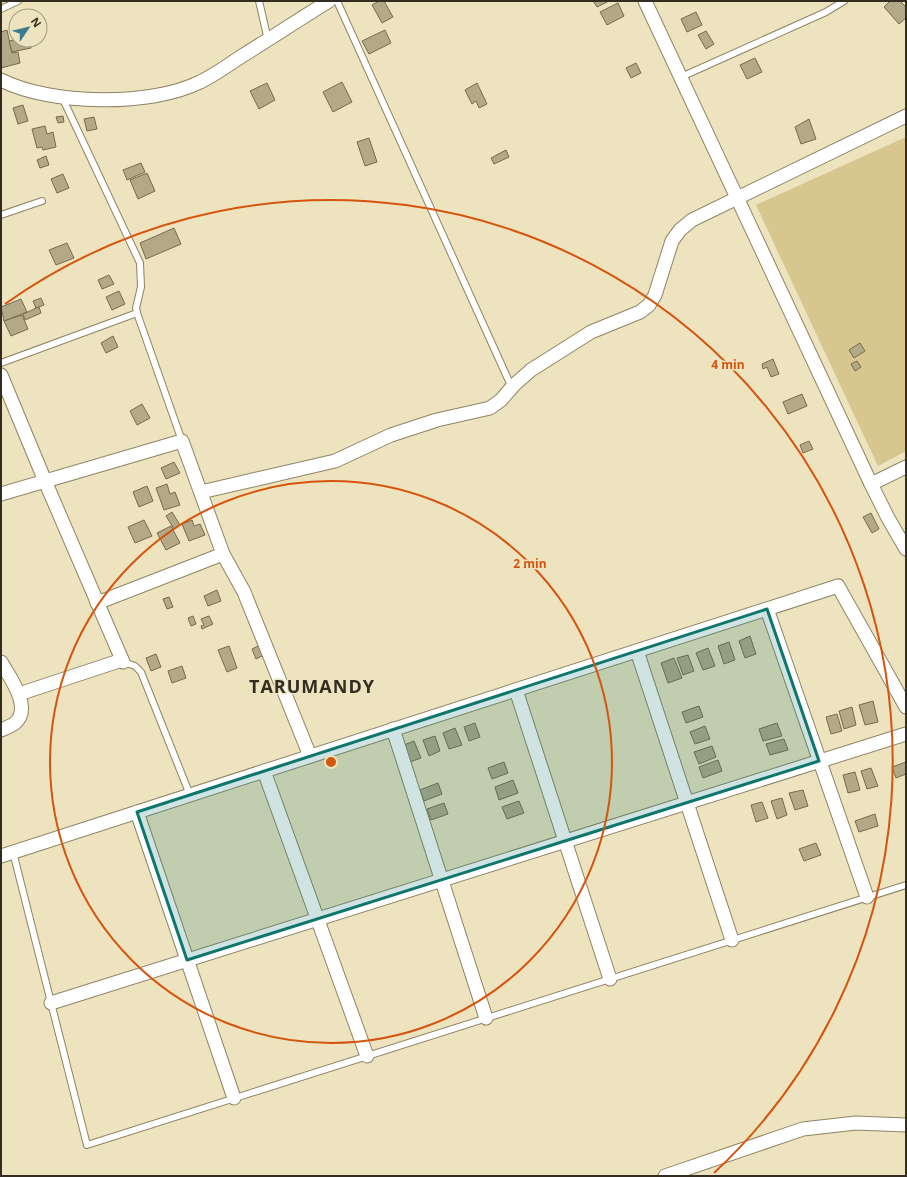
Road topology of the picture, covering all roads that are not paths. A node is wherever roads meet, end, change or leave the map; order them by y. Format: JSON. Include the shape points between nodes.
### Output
{"nodes":[{"id":1,"x":18,"y":1,"type":"edge"},
{"id":2,"x":259,"y":1,"type":"edge"},
{"id":3,"x":329,"y":1,"type":"edge"},
{"id":4,"x":337,"y":1,"type":"edge"},
{"id":5,"x":645,"y":1,"type":"edge"},
{"id":6,"x":844,"y":1,"type":"edge"},
{"id":7,"x":1,"y":9,"type":"edge"},
{"id":8,"x":268,"y":40,"type":"junction"},
{"id":9,"x":681,"y":77,"type":"junction"},
{"id":10,"x":1,"y":80,"type":"edge"},
{"id":11,"x":62,"y":97,"type":"junction"},
{"id":12,"x":906,"y":116,"type":"edge"},
{"id":13,"x":738,"y":198,"type":"junction"},
{"id":14,"x":42,"y":201,"type":"dead end"},
{"id":15,"x":1,"y":215,"type":"edge"},
{"id":16,"x":137,"y":313,"type":"junction"},
{"id":17,"x":1,"y":363,"type":"edge"},
{"id":18,"x":1,"y":375,"type":"edge"},
{"id":19,"x":512,"y":388,"type":"junction"},
{"id":20,"x":182,"y":441,"type":"junction"},
{"id":21,"x":906,"y":467,"type":"edge"},
{"id":22,"x":45,"y":481,"type":"junction"},
{"id":23,"x":871,"y":484,"type":"junction"},
{"id":24,"x":201,"y":492,"type":"junction"},
{"id":25,"x":1,"y":494,"type":"edge"},
{"id":26,"x":906,"y":549,"type":"edge"},
{"id":27,"x":223,"y":554,"type":"junction"},
{"id":28,"x":97,"y":603,"type":"junction"},
{"id":29,"x":767,"y":609,"type":"junction"},
{"id":30,"x":637,"y":651,"type":"junction"},
{"id":31,"x":123,"y":661,"type":"junction"},
{"id":32,"x":1,"y":662,"type":"edge"},
{"id":33,"x":516,"y":690,"type":"junction"},
{"id":34,"x":19,"y":694,"type":"junction"},
{"id":35,"x":906,"y":707,"type":"edge"},
{"id":36,"x":1,"y":730,"type":"edge"},
{"id":37,"x":393,"y":730,"type":"junction"},
{"id":38,"x":906,"y":734,"type":"edge"},
{"id":39,"x":310,"y":756,"type":"junction"},
{"id":40,"x":820,"y":762,"type":"junction"},
{"id":41,"x":264,"y":771,"type":"junction"},
{"id":42,"x":190,"y":795,"type":"junction"},
{"id":43,"x":687,"y":803,"type":"junction"},
{"id":44,"x":137,"y":812,"type":"junction"},
{"id":45,"x":565,"y":841,"type":"junction"},
{"id":46,"x":7,"y":854,"type":"edge"},
{"id":47,"x":442,"y":880,"type":"junction"},
{"id":48,"x":906,"y":885,"type":"edge"},
{"id":49,"x":866,"y":897,"type":"junction"},
{"id":50,"x":318,"y":919,"type":"junction"},
{"id":51,"x":732,"y":940,"type":"junction"},
{"id":52,"x":187,"y":960,"type":"junction"},
{"id":53,"x":610,"y":979,"type":"junction"},
{"id":54,"x":51,"y":1003,"type":"junction"},
{"id":55,"x":486,"y":1018,"type":"junction"},
{"id":56,"x":367,"y":1056,"type":"junction"},
{"id":57,"x":234,"y":1098,"type":"junction"},
{"id":58,"x":906,"y":1125,"type":"edge"},
{"id":59,"x":665,"y":1176,"type":"edge"}],
"edges":[{"from":1,"to":7,"type":"lane"},
{"from":2,"to":8,"type":"lane"},
{"from":3,"to":8,"type":"street"},
{"from":4,"to":19,"type":"lane"},
{"from":5,"to":9,"type":"street"},
{"from":6,"to":9,"type":"lane","via":[[826,12]]},
{"from":8,"to":11,"type":"street","via":[[200,83],[165,94],[95,100]]},
{"from":9,"to":13,"type":"street"},
{"from":10,"to":11,"type":"street","via":[[34,92]]},
{"from":11,"to":16,"type":"lane","via":[[140,263],[141,287]]},
{"from":12,"to":13,"type":"street"},
{"from":13,"to":19,"type":"street","via":[[692,220],[680,230],[672,241],[655,295],[649,305],[640,312],[591,332],[531,370]]},
{"from":13,"to":23,"type":"street"},
{"from":14,"to":15,"type":"lane"},
{"from":16,"to":17,"type":"lane"},
{"from":16,"to":20,"type":"lane"},
{"from":18,"to":22,"type":"street"},
{"from":19,"to":24,"type":"street","via":[[490,408],[437,420],[391,435],[335,461]]},
{"from":20,"to":22,"type":"street"},
{"from":20,"to":24,"type":"street"},
{"from":21,"to":23,"type":"street"},
{"from":22,"to":25,"type":"street"},
{"from":22,"to":28,"type":"street"},
{"from":23,"to":26,"type":"street"},
{"from":24,"to":27,"type":"street"},
{"from":27,"to":28,"type":"street"},
{"from":27,"to":39,"type":"street","via":[[244,592]]},
{"from":28,"to":31,"type":"street"},
{"from":29,"to":30,"type":"street"},
{"from":29,"to":35,"type":"street","via":[[838,586]]},
{"from":29,"to":40,"type":"street"},
{"from":30,"to":33,"type":"street"},
{"from":30,"to":43,"type":"street"},
{"from":31,"to":34,"type":"street"},
{"from":31,"to":42,"type":"lane","via":[[141,672]]},
{"from":32,"to":34,"type":"street"},
{"from":33,"to":37,"type":"street"},
{"from":33,"to":45,"type":"street"},
{"from":34,"to":36,"type":"street","via":[[22,704],[21,715],[16,722]]},
{"from":37,"to":39,"type":"street"},
{"from":37,"to":47,"type":"street"},
{"from":38,"to":40,"type":"street"},
{"from":39,"to":41,"type":"street"},
{"from":40,"to":43,"type":"street"},
{"from":40,"to":49,"type":"street"},
{"from":41,"to":42,"type":"street"},
{"from":41,"to":50,"type":"street"},
{"from":42,"to":44,"type":"street"},
{"from":43,"to":45,"type":"street"},
{"from":43,"to":51,"type":"street"},
{"from":44,"to":46,"type":"street"},
{"from":44,"to":52,"type":"street"},
{"from":45,"to":47,"type":"street"},
{"from":45,"to":53,"type":"street"},
{"from":46,"to":54,"type":"lane"},
{"from":47,"to":50,"type":"street"},
{"from":47,"to":55,"type":"street"},
{"from":48,"to":49,"type":"lane"},
{"from":49,"to":51,"type":"lane"},
{"from":50,"to":52,"type":"street"},
{"from":50,"to":56,"type":"street"},
{"from":51,"to":53,"type":"lane"},
{"from":52,"to":54,"type":"street"},
{"from":52,"to":57,"type":"street"},
{"from":53,"to":55,"type":"lane"},
{"from":54,"to":57,"type":"lane","via":[[87,1145]]},
{"from":55,"to":56,"type":"lane"},
{"from":56,"to":57,"type":"lane"},
{"from":58,"to":59,"type":"street","via":[[856,1123],[804,1129]]}]}
